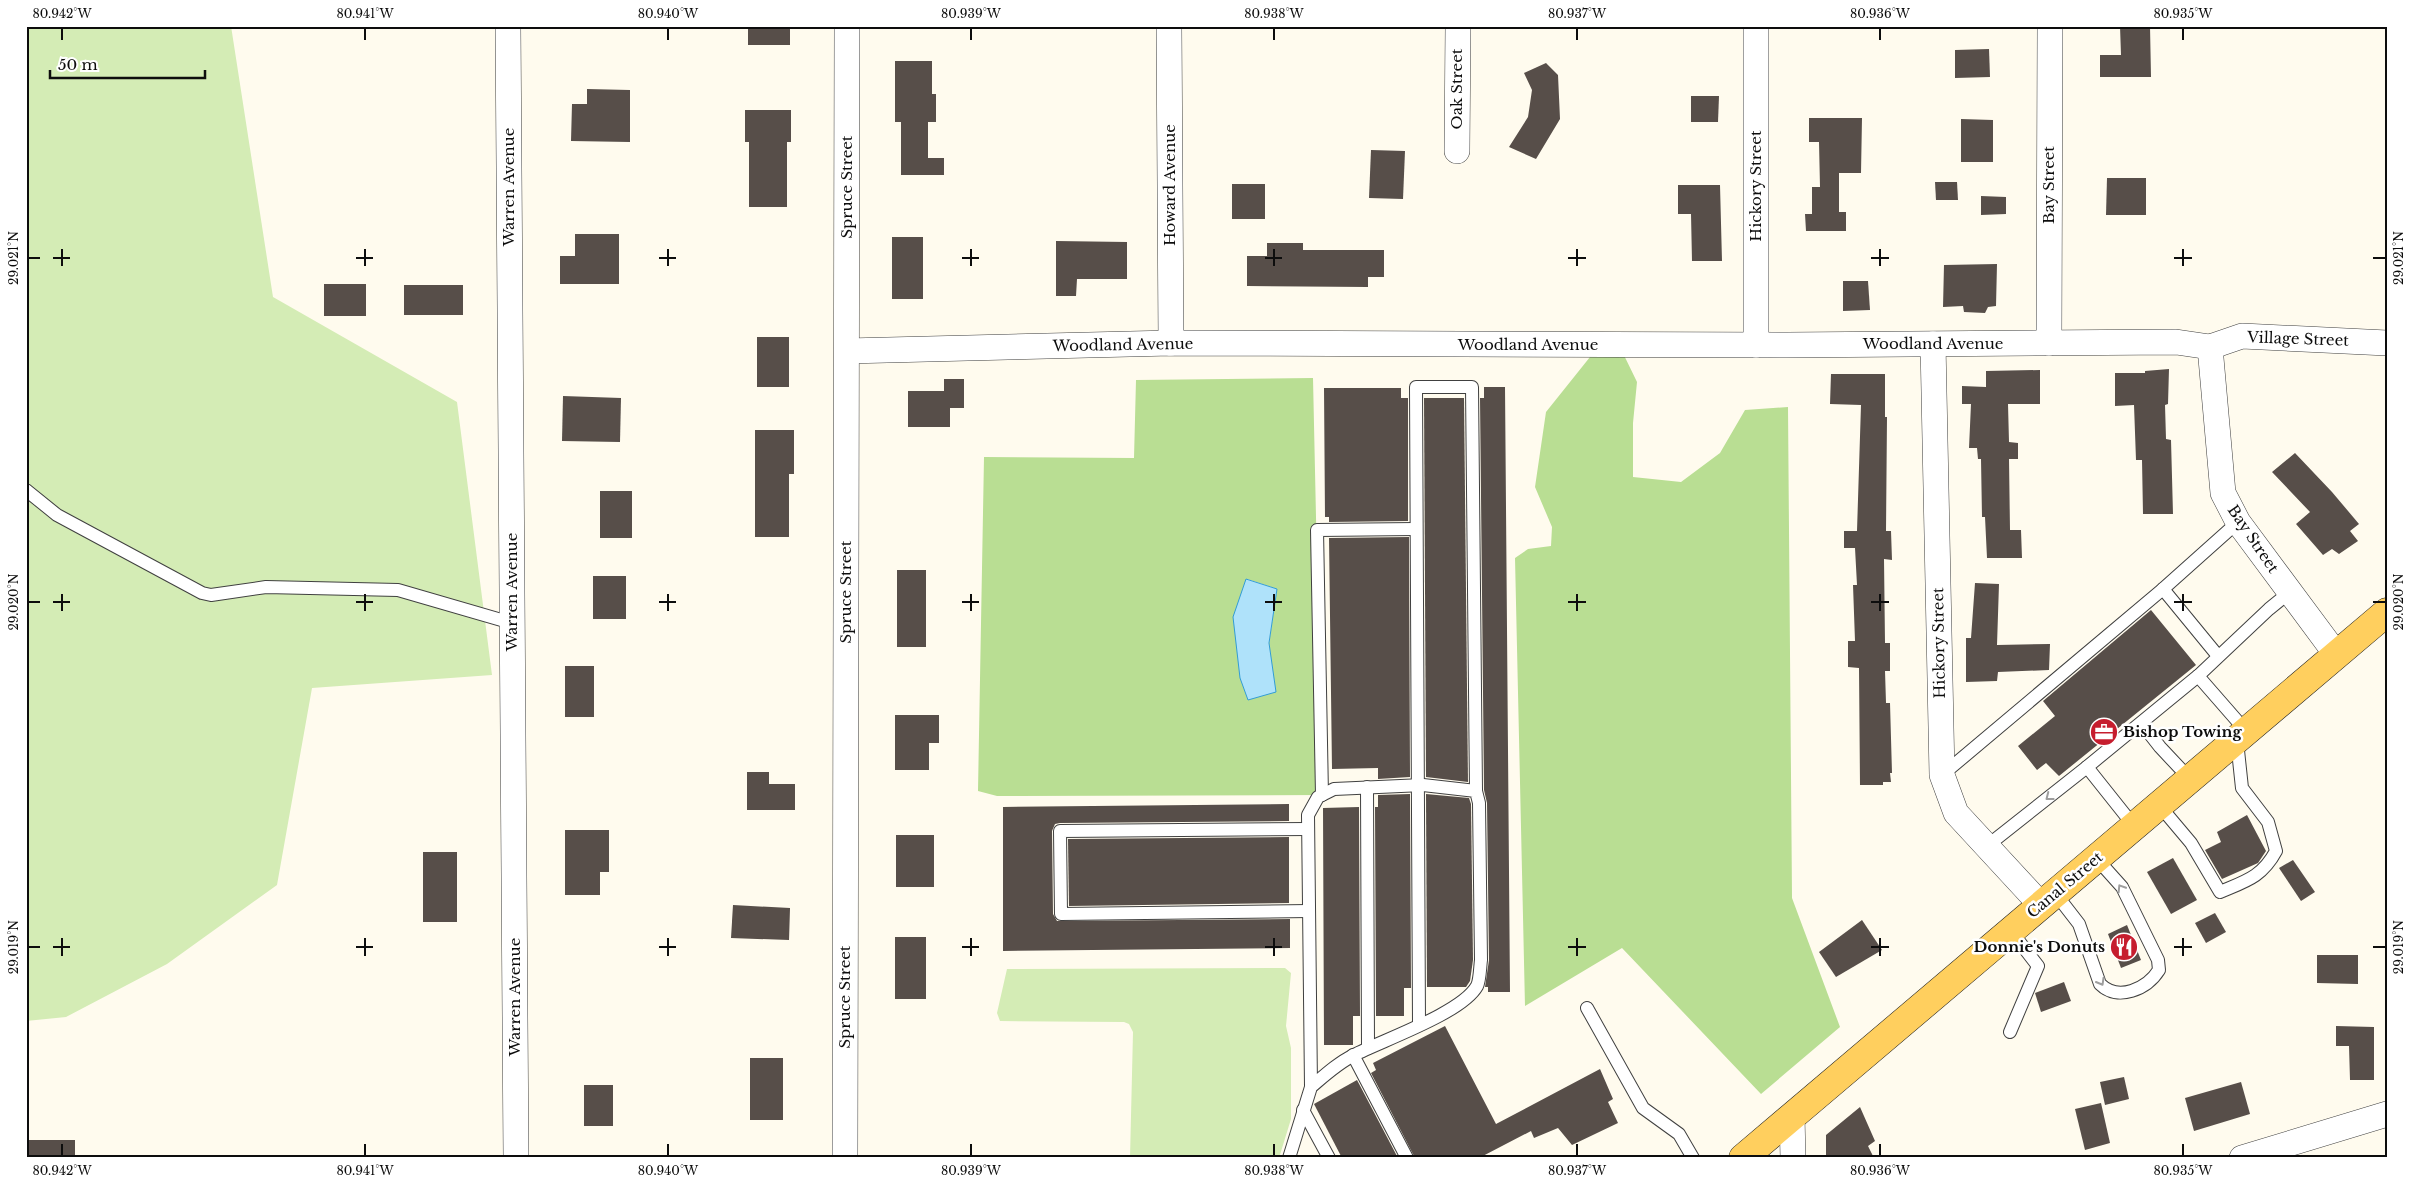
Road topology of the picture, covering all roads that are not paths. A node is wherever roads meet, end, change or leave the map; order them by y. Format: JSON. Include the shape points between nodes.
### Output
{"nodes":[{"id":1,"x":508,"y":26,"type":"edge"},
{"id":2,"x":847,"y":26,"type":"edge"},
{"id":3,"x":1169,"y":26,"type":"edge"},
{"id":4,"x":1458,"y":26,"type":"edge"},
{"id":5,"x":1756,"y":26,"type":"edge"},
{"id":6,"x":2050,"y":26,"type":"edge"},
{"id":7,"x":1457,"y":151,"type":"dead end"},
{"id":8,"x":2048,"y":343,"type":"junction"},
{"id":9,"x":2387,"y":343,"type":"edge"},
{"id":10,"x":1171,"y":344,"type":"junction"},
{"id":11,"x":1933,"y":344,"type":"junction"},
{"id":12,"x":1756,"y":345,"type":"junction"},
{"id":13,"x":2210,"y":347,"type":"junction"},
{"id":14,"x":846,"y":351,"type":"junction"},
{"id":15,"x":26,"y":490,"type":"edge"},
{"id":16,"x":2238,"y":522,"type":"junction"},
{"id":17,"x":1416,"y":529,"type":"junction"},
{"id":18,"x":2163,"y":589,"type":"junction"},
{"id":19,"x":2290,"y":592,"type":"junction"},
{"id":20,"x":2387,"y":612,"type":"edge"},
{"id":21,"x":512,"y":623,"type":"junction"},
{"id":22,"x":2336,"y":654,"type":"junction"},
{"id":23,"x":2218,"y":656,"type":"junction"},
{"id":24,"x":2198,"y":676,"type":"junction"},
{"id":25,"x":2142,"y":724,"type":"junction"},
{"id":26,"x":2242,"y":735,"type":"junction"},
{"id":27,"x":2087,"y":767,"type":"junction"},
{"id":28,"x":1942,"y":775,"type":"junction"},
{"id":29,"x":2190,"y":779,"type":"junction"},
{"id":30,"x":1418,"y":785,"type":"junction"},
{"id":31,"x":1367,"y":788,"type":"junction"},
{"id":32,"x":1476,"y":791,"type":"junction"},
{"id":33,"x":1322,"y":795,"type":"junction"},
{"id":34,"x":2158,"y":805,"type":"junction"},
{"id":35,"x":2134,"y":826,"type":"junction"},
{"id":36,"x":1308,"y":828,"type":"junction"},
{"id":37,"x":1987,"y":846,"type":"junction"},
{"id":38,"x":2096,"y":858,"type":"junction"},
{"id":39,"x":2048,"y":899,"type":"junction"},
{"id":40,"x":1309,"y":911,"type":"junction"},
{"id":41,"x":2011,"y":930,"type":"junction"},
{"id":42,"x":1587,"y":1008,"type":"dead end"},
{"id":43,"x":1419,"y":1025,"type":"junction"},
{"id":44,"x":2010,"y":1032,"type":"dead end"},
{"id":45,"x":1368,"y":1048,"type":"junction"},
{"id":46,"x":1353,"y":1055,"type":"junction"},
{"id":47,"x":1311,"y":1087,"type":"junction"},
{"id":48,"x":1303,"y":1110,"type":"junction"},
{"id":49,"x":2387,"y":1114,"type":"edge"},
{"id":50,"x":1792,"y":1116,"type":"junction"},
{"id":51,"x":516,"y":1158,"type":"edge"},
{"id":52,"x":845,"y":1158,"type":"edge"},
{"id":53,"x":1289,"y":1158,"type":"edge"},
{"id":54,"x":1329,"y":1158,"type":"edge"},
{"id":55,"x":1407,"y":1158,"type":"edge"},
{"id":56,"x":1693,"y":1158,"type":"edge"},
{"id":57,"x":1743,"y":1158,"type":"edge"},
{"id":58,"x":1793,"y":1158,"type":"edge"},
{"id":59,"x":2242,"y":1158,"type":"edge"}],
"edges":[{"from":1,"to":21,"type":"street","name":"Warren Avenue"},
{"from":2,"to":14,"type":"street","name":"Spruce Street"},
{"from":3,"to":10,"type":"street","name":"Howard Avenue"},
{"from":4,"to":7,"type":"street","name":"Oak Street"},
{"from":5,"to":12,"type":"street","name":"Hickory Street"},
{"from":6,"to":8,"type":"street","name":"Bay Street"},
{"from":8,"to":11,"type":"street","name":"Woodland Avenue"},
{"from":8,"to":13,"type":"street","name":"Woodland Avenue","via":[[2176,342]]},
{"from":9,"to":13,"type":"street","name":"Village Street","via":[[2242,336]]},
{"from":10,"to":12,"type":"street","name":"Woodland Avenue"},
{"from":10,"to":14,"type":"street","name":"Woodland Avenue"},
{"from":11,"to":12,"type":"street","name":"Woodland Avenue"},
{"from":11,"to":28,"type":"street","name":"Hickory Street"},
{"from":13,"to":16,"type":"street","name":"Bay Street","via":[[2223,493]]},
{"from":14,"to":52,"type":"street","name":"Spruce Street"},
{"from":15,"to":21,"type":"lane","via":[[57,515],[202,593],[211,595],[266,587],[398,590]]},
{"from":16,"to":18,"type":"lane"},
{"from":16,"to":19,"type":"street","name":"Bay Street"},
{"from":17,"to":30,"type":"lane"},
{"from":17,"to":32,"type":"lane","via":[[1416,387],[1472,387]]},
{"from":17,"to":33,"type":"lane","via":[[1317,530]]},
{"from":18,"to":23,"type":"lane"},
{"from":18,"to":28,"type":"lane"},
{"from":19,"to":22,"type":"street","name":"Bay Street"},
{"from":19,"to":23,"type":"lane"},
{"from":20,"to":22,"type":"main road","name":"Canal Street"},
{"from":21,"to":51,"type":"street","name":"Warren Avenue"},
{"from":22,"to":26,"type":"main road","name":"Canal Street"},
{"from":23,"to":24,"type":"lane"},
{"from":24,"to":25,"type":"lane"},
{"from":24,"to":26,"type":"lane"},
{"from":25,"to":27,"type":"lane"},
{"from":25,"to":29,"type":"lane"},
{"from":26,"to":29,"type":"main road","name":"Canal Street"},
{"from":26,"to":34,"type":"lane","via":[[2242,788],[2268,822],[2276,851],[2268,866],[2251,880],[2220,892],[2191,843]]},
{"from":27,"to":35,"type":"lane"},
{"from":27,"to":37,"type":"lane","one_way":true},
{"from":28,"to":37,"type":"street","name":"Hickory Street","via":[[1956,813]]},
{"from":29,"to":34,"type":"main road","name":"Canal Street"},
{"from":30,"to":31,"type":"lane"},
{"from":30,"to":32,"type":"lane"},
{"from":30,"to":43,"type":"lane"},
{"from":31,"to":33,"type":"lane","via":[[1334,789]]},
{"from":31,"to":45,"type":"lane"},
{"from":32,"to":43,"type":"lane","via":[[1479,803],[1481,960],[1477,986],[1464,1000]]},
{"from":33,"to":36,"type":"lane","via":[[1308,815]]},
{"from":34,"to":35,"type":"main road","name":"Canal Street"},
{"from":35,"to":38,"type":"main road","name":"Canal Street"},
{"from":36,"to":40,"type":"lane"},
{"from":36,"to":40,"type":"lane","via":[[1060,831],[1061,914]]},
{"from":37,"to":39,"type":"street","name":"Hickory Street"},
{"from":38,"to":39,"type":"main road","name":"Canal Street"},
{"from":39,"to":38,"type":"lane","one_way":true,"via":[[2080,924],[2100,984],[2107,990],[2124,993],[2153,980],[2159,970],[2158,960],[2122,888]]},
{"from":39,"to":41,"type":"main road","name":"Canal Street"},
{"from":40,"to":47,"type":"lane"},
{"from":41,"to":44,"type":"lane","via":[[2038,966]]},
{"from":41,"to":50,"type":"main road","name":"Canal Street"},
{"from":42,"to":56,"type":"lane","via":[[1642,1108],[1679,1134]]},
{"from":43,"to":45,"type":"lane"},
{"from":45,"to":46,"type":"lane"},
{"from":46,"to":47,"type":"lane"},
{"from":46,"to":55,"type":"lane"},
{"from":47,"to":48,"type":"lane"},
{"from":48,"to":53,"type":"lane"},
{"from":48,"to":54,"type":"lane"},
{"from":49,"to":59,"type":"street"},
{"from":50,"to":57,"type":"main road","name":"Canal Street"},
{"from":50,"to":58,"type":"street"}]}
